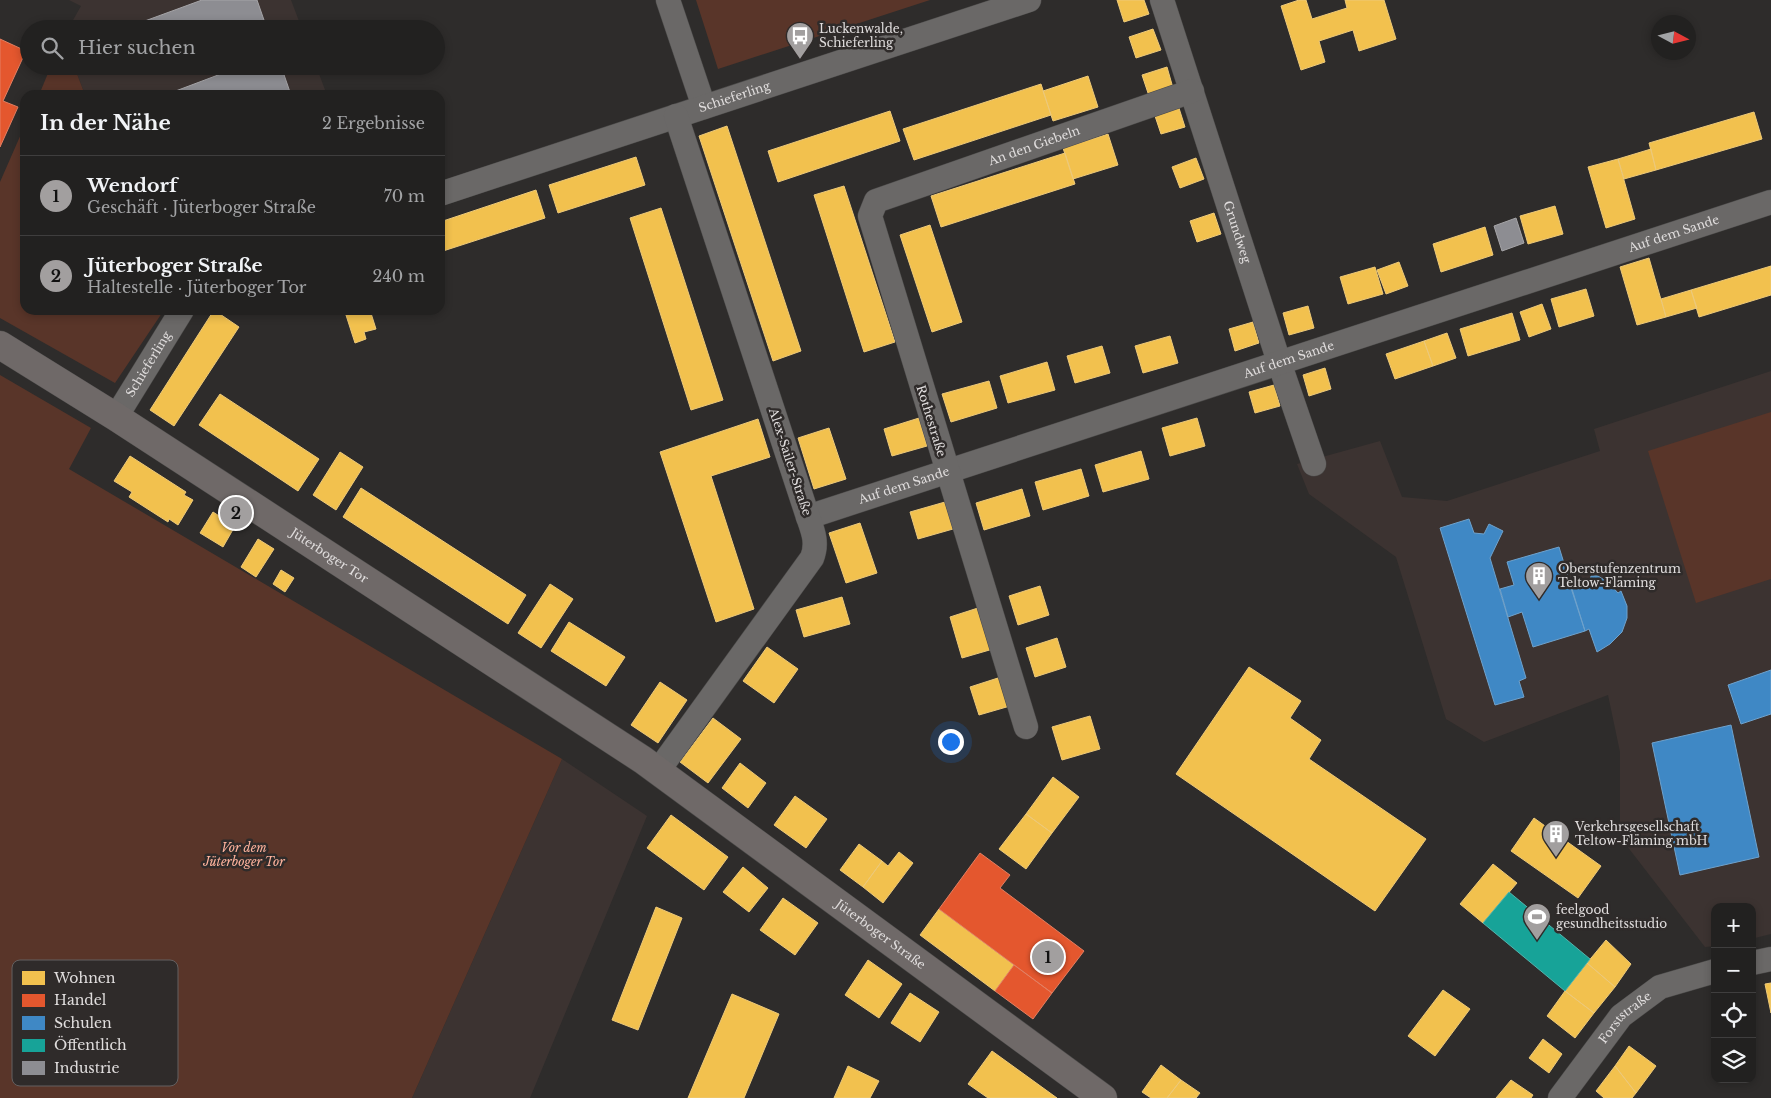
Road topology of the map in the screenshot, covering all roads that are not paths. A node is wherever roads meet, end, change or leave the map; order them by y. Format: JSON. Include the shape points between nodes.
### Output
{"nodes":[{"id":1,"x":668,"y":0,"type":"edge"},
{"id":2,"x":1028,"y":0,"type":"edge"},
{"id":3,"x":1162,"y":0,"type":"edge"},
{"id":4,"x":1192,"y":91,"type":"junction"},
{"id":5,"x":704,"y":107,"type":"junction"},
{"id":6,"x":676,"y":116,"type":"junction"},
{"id":7,"x":445,"y":192,"type":"edge"},
{"id":8,"x":876,"y":200,"type":"joint"},
{"id":9,"x":1771,"y":202,"type":"edge"},
{"id":10,"x":179,"y":315,"type":"edge"},
{"id":11,"x":0,"y":344,"type":"edge"},
{"id":12,"x":1279,"y":362,"type":"junction"},
{"id":13,"x":116,"y":417,"type":"junction"},
{"id":14,"x":1314,"y":464,"type":"dead end"},
{"id":15,"x":947,"y":472,"type":"junction"},
{"id":16,"x":808,"y":517,"type":"junction"},
{"id":17,"x":1026,"y":727,"type":"dead end"},
{"id":18,"x":658,"y":771,"type":"junction"},
{"id":19,"x":1771,"y":958,"type":"edge"},
{"id":20,"x":1756,"y":961,"type":"edge"},
{"id":21,"x":1711,"y":971,"type":"edge"},
{"id":22,"x":1103,"y":1098,"type":"edge"},
{"id":23,"x":1560,"y":1098,"type":"edge"}],
"edges":[{"from":1,"to":5,"type":"street"},
{"from":2,"to":5,"type":"street","name":"Schieferling"},
{"from":3,"to":4,"type":"street","name":"Grundweg"},
{"from":4,"to":8,"type":"street","name":"An den Giebeln"},
{"from":4,"to":12,"type":"street","name":"Grundweg"},
{"from":5,"to":6,"type":"street","name":"Schieferling"},
{"from":6,"to":7,"type":"street","name":"Schieferling"},
{"from":6,"to":16,"type":"street","name":"Alex-Sailer-Straße"},
{"from":8,"to":15,"type":"street","name":"Rothestraße","via":[[870,216]]},
{"from":9,"to":12,"type":"street","name":"Auf dem Sande"},
{"from":10,"to":13,"type":"street","name":"Schieferling"},
{"from":11,"to":13,"type":"main road","name":"Jüterboger Tor"},
{"from":12,"to":14,"type":"street","name":"Grundweg"},
{"from":12,"to":15,"type":"street","name":"Auf dem Sande"},
{"from":13,"to":18,"type":"main road","name":"Jüterboger Tor"},
{"from":15,"to":16,"type":"street","name":"Auf dem Sande"},
{"from":15,"to":17,"type":"street","name":"Rothestraße"},
{"from":16,"to":18,"type":"street","name":"Alex-Sailer-Straße","via":[[816,550],[812,558]]},
{"from":18,"to":22,"type":"main road","name":"Jüterboger Straße"},
{"from":19,"to":20,"type":"street"},
{"from":21,"to":23,"type":"street","name":"Forststraße","via":[[1660,987],[1621,1016]]}]}
